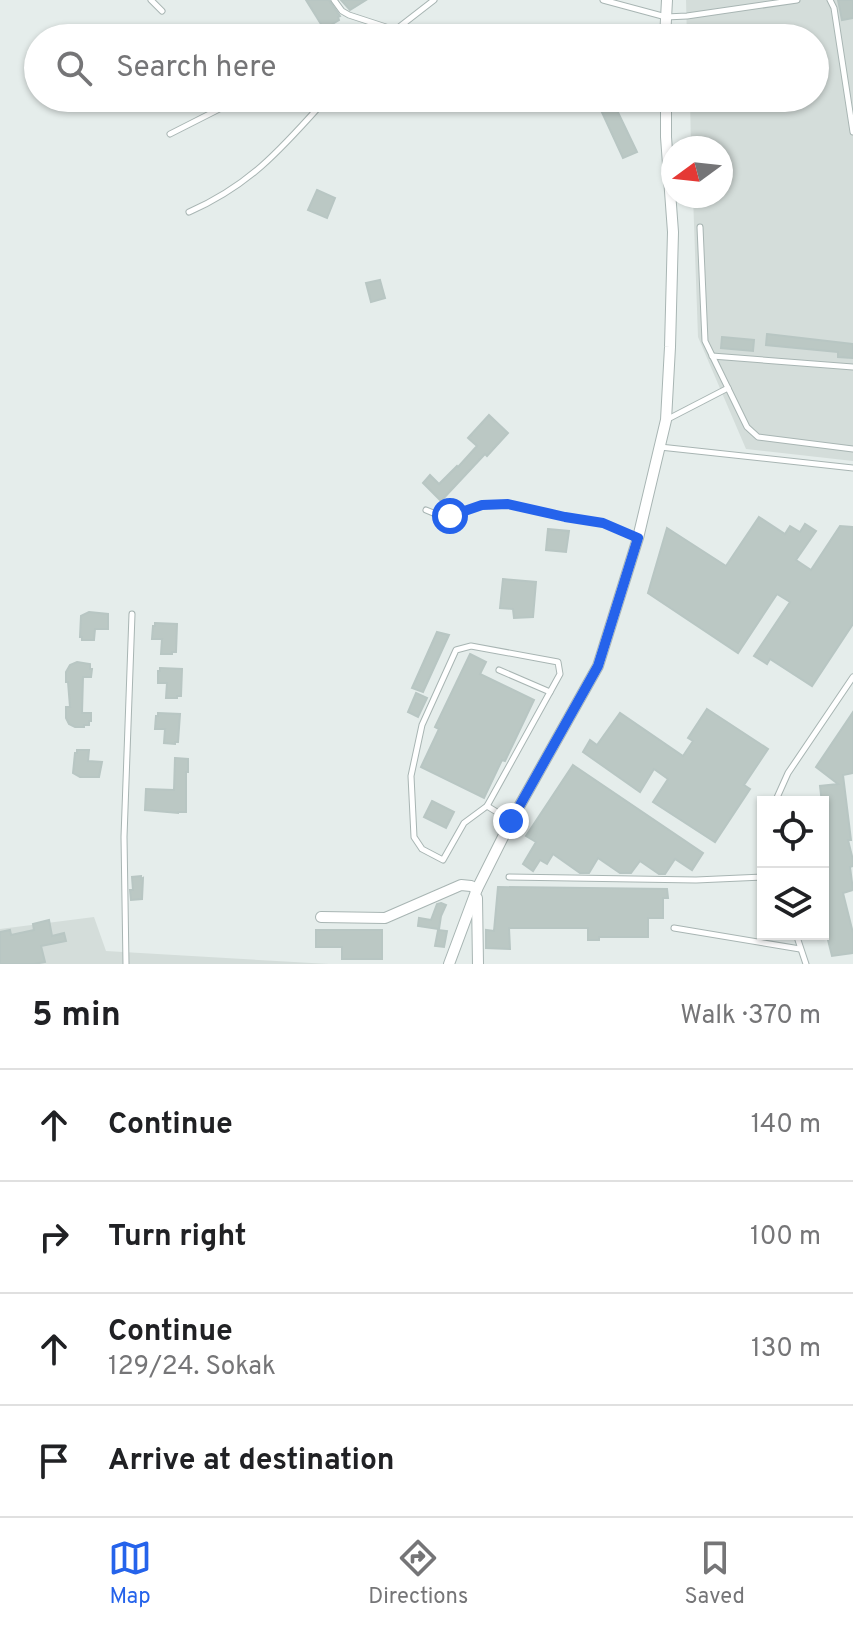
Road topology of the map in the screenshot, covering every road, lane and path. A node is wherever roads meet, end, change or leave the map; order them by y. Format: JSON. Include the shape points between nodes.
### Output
{"nodes":[{"id":1,"x":151,"y":0,"type":"edge"},
{"id":2,"x":334,"y":0,"type":"edge"},
{"id":3,"x":434,"y":0,"type":"edge"},
{"id":4,"x":603,"y":0,"type":"edge"},
{"id":5,"x":667,"y":0,"type":"edge"},
{"id":6,"x":797,"y":0,"type":"edge"},
{"id":7,"x":830,"y":0,"type":"edge"},
{"id":8,"x":162,"y":11,"type":"dead end"},
{"id":9,"x":666,"y":17,"type":"junction"},
{"id":10,"x":377,"y":24,"type":"edge"},
{"id":11,"x":403,"y":24,"type":"edge"},
{"id":12,"x":666,"y":24,"type":"edge"},
{"id":13,"x":213,"y":112,"type":"edge"},
{"id":14,"x":314,"y":112,"type":"edge"},
{"id":15,"x":666,"y":112,"type":"edge"},
{"id":16,"x":853,"y":132,"type":"edge"},
{"id":17,"x":170,"y":134,"type":"dead end"},
{"id":18,"x":189,"y":212,"type":"dead end"},
{"id":19,"x":700,"y":227,"type":"dead end"},
{"id":20,"x":712,"y":356,"type":"junction"},
{"id":21,"x":853,"y":367,"type":"edge"},
{"id":22,"x":728,"y":388,"type":"junction"},
{"id":23,"x":666,"y":420,"type":"junction"},
{"id":24,"x":660,"y":447,"type":"junction"},
{"id":25,"x":853,"y":449,"type":"edge"},
{"id":26,"x":853,"y":468,"type":"edge"},
{"id":27,"x":426,"y":510,"type":"dead end"},
{"id":28,"x":638,"y":538,"type":"junction"},
{"id":29,"x":132,"y":614,"type":"dead end"},
{"id":30,"x":499,"y":670,"type":"dead end"},
{"id":31,"x":853,"y":677,"type":"edge"},
{"id":32,"x":550,"y":692,"type":"junction"},
{"id":33,"x":778,"y":796,"type":"edge"},
{"id":34,"x":487,"y":806,"type":"junction"},
{"id":35,"x":511,"y":821,"type":"junction"},
{"id":36,"x":509,"y":877,"type":"dead end"},
{"id":37,"x":757,"y":877,"type":"edge"},
{"id":38,"x":477,"y":890,"type":"junction"},
{"id":39,"x":321,"y":917,"type":"dead end"},
{"id":40,"x":674,"y":928,"type":"dead end"},
{"id":41,"x":798,"y":940,"type":"edge"},
{"id":42,"x":800,"y":949,"type":"junction"},
{"id":43,"x":126,"y":964,"type":"edge"},
{"id":44,"x":449,"y":964,"type":"edge"},
{"id":45,"x":478,"y":964,"type":"edge"},
{"id":46,"x":806,"y":964,"type":"edge"}],
"edges":[{"from":1,"to":8,"type":"lane"},
{"from":2,"to":10,"type":"lane","via":[[349,15]]},
{"from":3,"to":11,"type":"lane"},
{"from":4,"to":9,"type":"lane"},
{"from":5,"to":9,"type":"street"},
{"from":6,"to":9,"type":"lane"},
{"from":7,"to":16,"type":"lane"},
{"from":9,"to":12,"type":"street"},
{"from":13,"to":17,"type":"lane"},
{"from":14,"to":18,"type":"lane","via":[[257,172]]},
{"from":15,"to":23,"type":"street","via":[[673,232]]},
{"from":19,"to":20,"type":"lane","via":[[703,334]]},
{"from":20,"to":21,"type":"lane"},
{"from":20,"to":22,"type":"lane"},
{"from":22,"to":23,"type":"lane"},
{"from":22,"to":25,"type":"lane","via":[[747,427],[758,437]]},
{"from":23,"to":24,"type":"street"},
{"from":24,"to":26,"type":"lane"},
{"from":24,"to":28,"type":"street"},
{"from":27,"to":28,"type":"lane","via":[[450,516],[482,505],[508,504],[603,523]]},
{"from":28,"to":35,"type":"street","via":[[598,666]]},
{"from":29,"to":43,"type":"lane","via":[[124,837]]},
{"from":30,"to":32,"type":"lane"},
{"from":31,"to":33,"type":"lane"},
{"from":32,"to":34,"type":"lane"},
{"from":32,"to":34,"type":"lane","via":[[560,674],[558,662],[471,646],[456,650],[422,725],[411,776],[414,837],[422,849],[443,860],[464,823]]},
{"from":34,"to":35,"type":"lane"},
{"from":35,"to":38,"type":"street"},
{"from":36,"to":37,"type":"lane"},
{"from":38,"to":39,"type":"street","via":[[461,885],[385,918]]},
{"from":38,"to":44,"type":"street"},
{"from":38,"to":45,"type":"street"},
{"from":40,"to":42,"type":"lane"},
{"from":41,"to":42,"type":"lane"},
{"from":42,"to":46,"type":"lane"}]}
